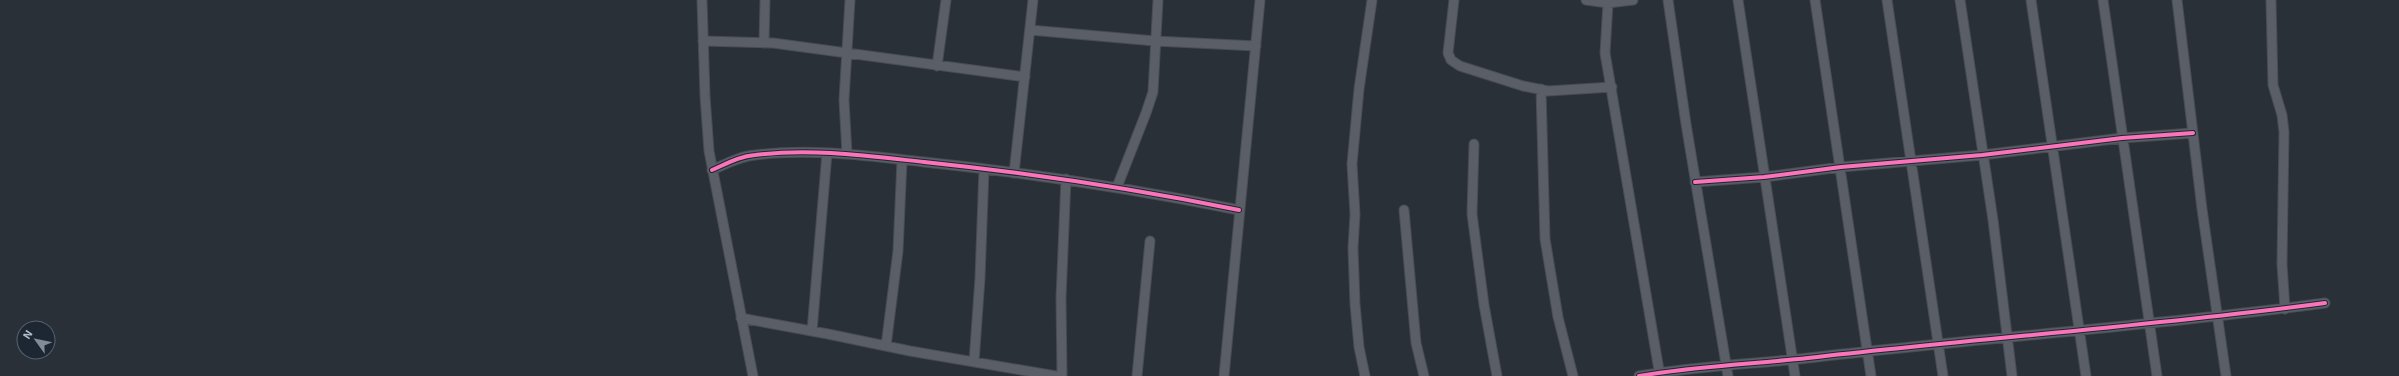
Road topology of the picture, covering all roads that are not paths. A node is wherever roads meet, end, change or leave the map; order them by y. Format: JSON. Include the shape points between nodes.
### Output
{"nodes":[{"id":1,"x":702,"y":0,"type":"edge"},
{"id":2,"x":766,"y":0,"type":"edge"},
{"id":3,"x":850,"y":0,"type":"edge"},
{"id":4,"x":946,"y":0,"type":"edge"},
{"id":5,"x":1033,"y":0,"type":"edge"},
{"id":6,"x":1158,"y":0,"type":"edge"},
{"id":7,"x":1260,"y":0,"type":"edge"},
{"id":8,"x":1372,"y":0,"type":"edge"},
{"id":9,"x":1454,"y":0,"type":"edge"},
{"id":10,"x":1586,"y":0,"type":"edge"},
{"id":11,"x":1633,"y":0,"type":"edge"},
{"id":12,"x":1668,"y":0,"type":"edge"},
{"id":13,"x":1738,"y":0,"type":"edge"},
{"id":14,"x":1816,"y":0,"type":"edge"},
{"id":15,"x":1887,"y":0,"type":"edge"},
{"id":16,"x":1960,"y":0,"type":"edge"},
{"id":17,"x":2031,"y":0,"type":"edge"},
{"id":18,"x":2103,"y":0,"type":"edge"},
{"id":19,"x":2177,"y":0,"type":"edge"},
{"id":20,"x":2271,"y":0,"type":"edge"},
{"id":21,"x":1608,"y":3,"type":"junction"},
{"id":22,"x":1030,"y":30,"type":"junction"},
{"id":23,"x":703,"y":41,"type":"junction"},
{"id":24,"x":1155,"y":41,"type":"junction"},
{"id":25,"x":764,"y":43,"type":"junction"},
{"id":26,"x":1256,"y":46,"type":"junction"},
{"id":27,"x":847,"y":53,"type":"junction"},
{"id":28,"x":937,"y":66,"type":"junction"},
{"id":29,"x":1025,"y":76,"type":"junction"},
{"id":30,"x":1612,"y":87,"type":"junction"},
{"id":31,"x":1541,"y":90,"type":"junction"},
{"id":32,"x":2193,"y":133,"type":"junction"},
{"id":33,"x":2122,"y":138,"type":"junction"},
{"id":34,"x":1474,"y":144,"type":"dead end"},
{"id":35,"x":2052,"y":148,"type":"junction"},
{"id":36,"x":827,"y":153,"type":"junction"},
{"id":37,"x":847,"y":154,"type":"junction"},
{"id":38,"x":1982,"y":155,"type":"junction"},
{"id":39,"x":902,"y":160,"type":"junction"},
{"id":40,"x":1910,"y":162,"type":"junction"},
{"id":41,"x":1841,"y":167,"type":"junction"},
{"id":42,"x":984,"y":169,"type":"junction"},
{"id":43,"x":712,"y":170,"type":"junction"},
{"id":44,"x":1014,"y":173,"type":"junction"},
{"id":45,"x":1764,"y":177,"type":"junction"},
{"id":46,"x":1066,"y":180,"type":"junction"},
{"id":47,"x":1696,"y":182,"type":"junction"},
{"id":48,"x":1117,"y":188,"type":"junction"},
{"id":49,"x":1239,"y":210,"type":"junction"},
{"id":50,"x":1404,"y":210,"type":"dead end"},
{"id":51,"x":1150,"y":241,"type":"dead end"},
{"id":52,"x":2325,"y":303,"type":"dead end"},
{"id":53,"x":2285,"y":309,"type":"junction"},
{"id":54,"x":2218,"y":317,"type":"junction"},
{"id":55,"x":741,"y":318,"type":"junction"},
{"id":56,"x":2149,"y":324,"type":"junction"},
{"id":57,"x":812,"y":331,"type":"junction"},
{"id":58,"x":2080,"y":331,"type":"junction"},
{"id":59,"x":2006,"y":338,"type":"junction"},
{"id":60,"x":1938,"y":344,"type":"junction"},
{"id":61,"x":886,"y":346,"type":"junction"},
{"id":62,"x":1867,"y":351,"type":"junction"},
{"id":63,"x":1792,"y":359,"type":"junction"},
{"id":64,"x":974,"y":362,"type":"junction"},
{"id":65,"x":1727,"y":365,"type":"junction"},
{"id":66,"x":1660,"y":374,"type":"edge"},
{"id":67,"x":753,"y":376,"type":"edge"},
{"id":68,"x":1056,"y":376,"type":"edge"},
{"id":69,"x":1062,"y":376,"type":"edge"},
{"id":70,"x":1137,"y":376,"type":"edge"},
{"id":71,"x":1224,"y":376,"type":"edge"},
{"id":72,"x":1365,"y":376,"type":"edge"},
{"id":73,"x":1424,"y":376,"type":"edge"},
{"id":74,"x":1497,"y":376,"type":"edge"},
{"id":75,"x":1573,"y":376,"type":"edge"},
{"id":76,"x":1639,"y":376,"type":"edge"},
{"id":77,"x":1728,"y":376,"type":"edge"},
{"id":78,"x":1794,"y":376,"type":"edge"},
{"id":79,"x":1871,"y":376,"type":"edge"},
{"id":80,"x":1943,"y":376,"type":"edge"},
{"id":81,"x":2012,"y":376,"type":"edge"},
{"id":82,"x":2086,"y":376,"type":"edge"},
{"id":83,"x":2157,"y":376,"type":"edge"},
{"id":84,"x":2226,"y":376,"type":"edge"}],
"edges":[{"from":1,"to":23,"type":"street"},
{"from":2,"to":25,"type":"street"},
{"from":3,"to":27,"type":"street"},
{"from":4,"to":28,"type":"street"},
{"from":5,"to":22,"type":"street"},
{"from":6,"to":24,"type":"street"},
{"from":7,"to":26,"type":"street"},
{"from":8,"to":72,"type":"street","via":[[1359,89],[1352,164],[1355,304]]},
{"from":9,"to":31,"type":"street","via":[[1448,53],[1451,60],[1460,66]]},
{"from":10,"to":21,"type":"street"},
{"from":11,"to":21,"type":"street"},
{"from":12,"to":47,"type":"street"},
{"from":13,"to":45,"type":"street"},
{"from":14,"to":41,"type":"street"},
{"from":15,"to":40,"type":"street"},
{"from":16,"to":38,"type":"street"},
{"from":17,"to":35,"type":"street"},
{"from":18,"to":33,"type":"street"},
{"from":19,"to":32,"type":"street"},
{"from":20,"to":53,"type":"street","via":[[2273,85],[2284,132],[2282,264]]},
{"from":21,"to":30,"type":"street","via":[[1605,52]]},
{"from":22,"to":24,"type":"street"},
{"from":22,"to":29,"type":"street"},
{"from":23,"to":25,"type":"street"},
{"from":23,"to":43,"type":"street"},
{"from":24,"to":26,"type":"street"},
{"from":24,"to":48,"type":"street","via":[[1152,92]]},
{"from":25,"to":27,"type":"street"},
{"from":26,"to":49,"type":"street"},
{"from":27,"to":28,"type":"street"},
{"from":27,"to":37,"type":"street","via":[[844,100]]},
{"from":28,"to":29,"type":"street"},
{"from":29,"to":44,"type":"street"},
{"from":30,"to":31,"type":"street","via":[[1566,91]]},
{"from":30,"to":66,"type":"street"},
{"from":31,"to":75,"type":"street","via":[[1545,239],[1558,317]]},
{"from":32,"to":33,"type":"street"},
{"from":32,"to":54,"type":"street"},
{"from":33,"to":35,"type":"street"},
{"from":33,"to":56,"type":"street"},
{"from":34,"to":74,"type":"street","via":[[1472,214],[1484,305]]},
{"from":35,"to":38,"type":"street"},
{"from":35,"to":58,"type":"street"},
{"from":36,"to":37,"type":"street"},
{"from":36,"to":43,"type":"street","via":[[754,155]]},
{"from":36,"to":57,"type":"street"},
{"from":37,"to":39,"type":"street"},
{"from":38,"to":40,"type":"street"},
{"from":38,"to":59,"type":"street","via":[[1993,220]]},
{"from":39,"to":42,"type":"street"},
{"from":39,"to":61,"type":"street","via":[[898,251]]},
{"from":40,"to":41,"type":"street"},
{"from":40,"to":60,"type":"street"},
{"from":41,"to":45,"type":"street"},
{"from":41,"to":62,"type":"street"},
{"from":42,"to":44,"type":"street"},
{"from":42,"to":64,"type":"street"},
{"from":43,"to":55,"type":"street"},
{"from":44,"to":46,"type":"street"},
{"from":45,"to":47,"type":"street"},
{"from":45,"to":63,"type":"street"},
{"from":46,"to":48,"type":"street"},
{"from":46,"to":69,"type":"street","via":[[1061,298]]},
{"from":47,"to":65,"type":"street"},
{"from":48,"to":49,"type":"street"},
{"from":49,"to":71,"type":"street"},
{"from":50,"to":73,"type":"street","via":[[1416,343]]},
{"from":51,"to":70,"type":"street"},
{"from":52,"to":53,"type":"street"},
{"from":53,"to":54,"type":"street"},
{"from":54,"to":56,"type":"street"},
{"from":54,"to":84,"type":"street"},
{"from":55,"to":57,"type":"street"},
{"from":55,"to":67,"type":"street"},
{"from":56,"to":58,"type":"street"},
{"from":56,"to":83,"type":"street"},
{"from":57,"to":61,"type":"street"},
{"from":58,"to":59,"type":"street"},
{"from":58,"to":82,"type":"street"},
{"from":59,"to":60,"type":"street"},
{"from":59,"to":81,"type":"street"},
{"from":60,"to":62,"type":"street"},
{"from":60,"to":80,"type":"street"},
{"from":61,"to":64,"type":"street"},
{"from":62,"to":63,"type":"street"},
{"from":62,"to":79,"type":"street"},
{"from":63,"to":65,"type":"street"},
{"from":63,"to":78,"type":"street"},
{"from":64,"to":68,"type":"street"},
{"from":65,"to":66,"type":"street"},
{"from":65,"to":77,"type":"street"},
{"from":66,"to":76,"type":"street"}]}
